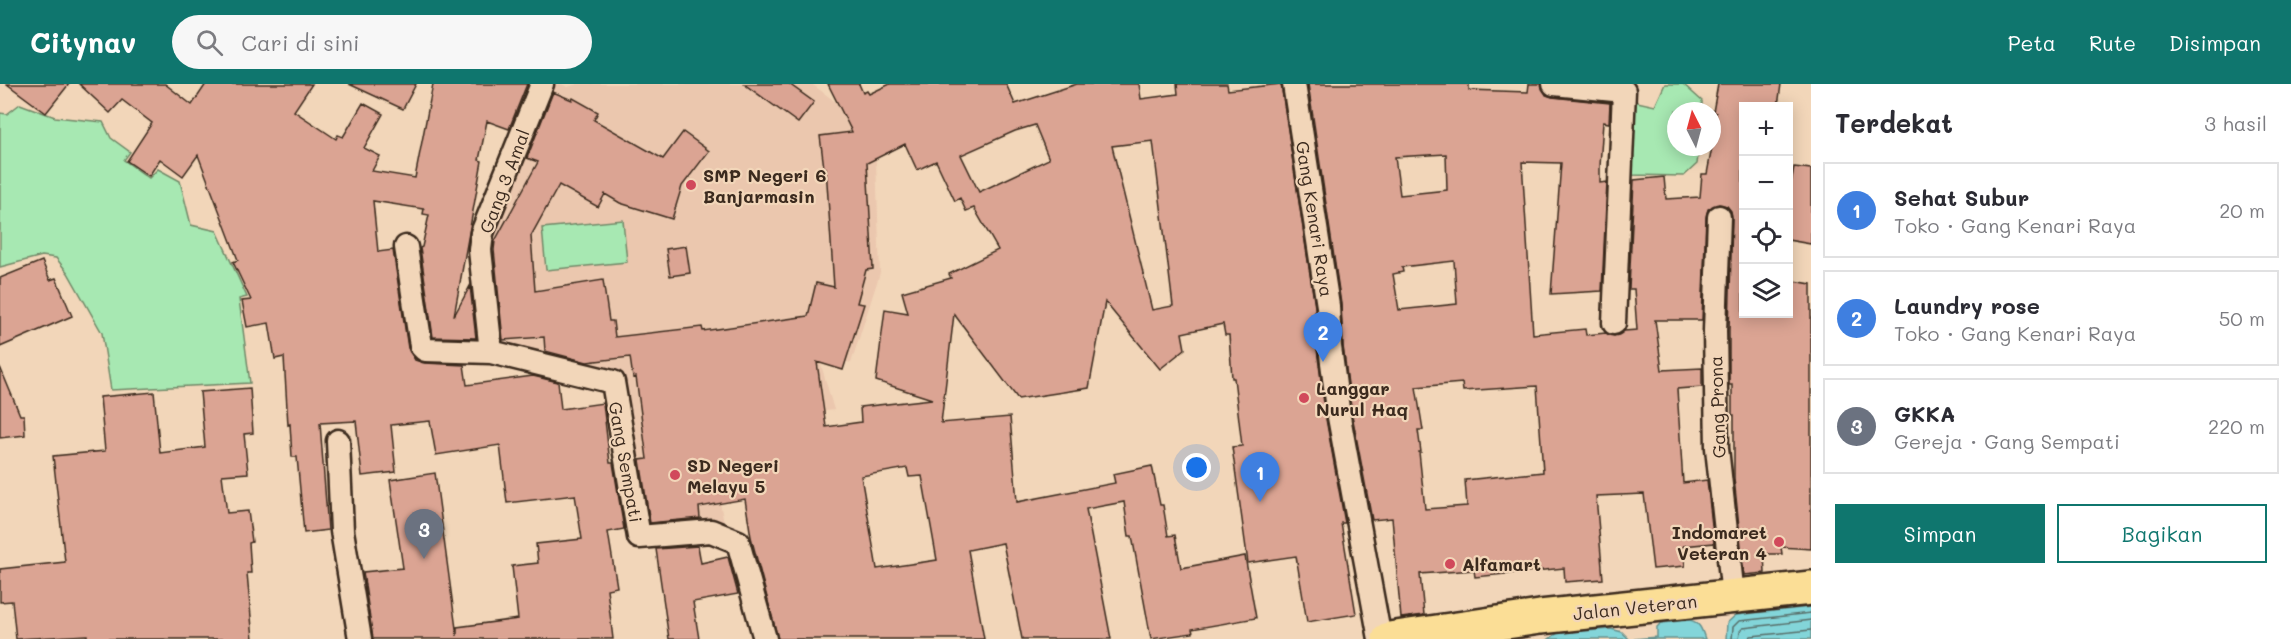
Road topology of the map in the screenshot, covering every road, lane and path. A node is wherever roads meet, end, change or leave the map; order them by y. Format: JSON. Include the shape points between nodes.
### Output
{"nodes":[{"id":1,"x":542,"y":84,"type":"edge"},
{"id":2,"x":1294,"y":84,"type":"edge"},
{"id":3,"x":1554,"y":84,"type":"edge"},
{"id":4,"x":1719,"y":217,"type":"dead end"},
{"id":5,"x":406,"y":247,"type":"dead end"},
{"id":6,"x":1614,"y":323,"type":"dead end"},
{"id":7,"x":491,"y":352,"type":"junction"},
{"id":8,"x":338,"y":441,"type":"dead end"},
{"id":9,"x":1811,"y":588,"type":"edge"},
{"id":10,"x":1732,"y":596,"type":"junction"},
{"id":11,"x":360,"y":639,"type":"edge"},
{"id":12,"x":765,"y":639,"type":"edge"},
{"id":13,"x":1380,"y":639,"type":"edge"},
{"id":14,"x":1389,"y":639,"type":"edge"}],
"edges":[{"from":1,"to":7,"type":"street","name":"Gang 3 Amal","via":[[482,233],[480,250]]},
{"from":2,"to":13,"type":"street","name":"Gang Kenari Raya","via":[[1328,306],[1339,417]]},
{"from":3,"to":6,"type":"street","via":[[1624,91]]},
{"from":4,"to":10,"type":"street","name":"Gang Prona","via":[[1715,331],[1717,448]]},
{"from":5,"to":7,"type":"street","name":"Gang Sempati","via":[[421,346],[430,352]]},
{"from":7,"to":12,"type":"street","name":"Gang Sempati","via":[[613,382],[639,537],[711,531],[738,542]]},
{"from":8,"to":11,"type":"street","via":[[342,531]]},
{"from":9,"to":10,"type":"main road","name":"Jalan Veteran"},
{"from":10,"to":14,"type":"main road","name":"Jalan Veteran","via":[[1540,617]]}]}
